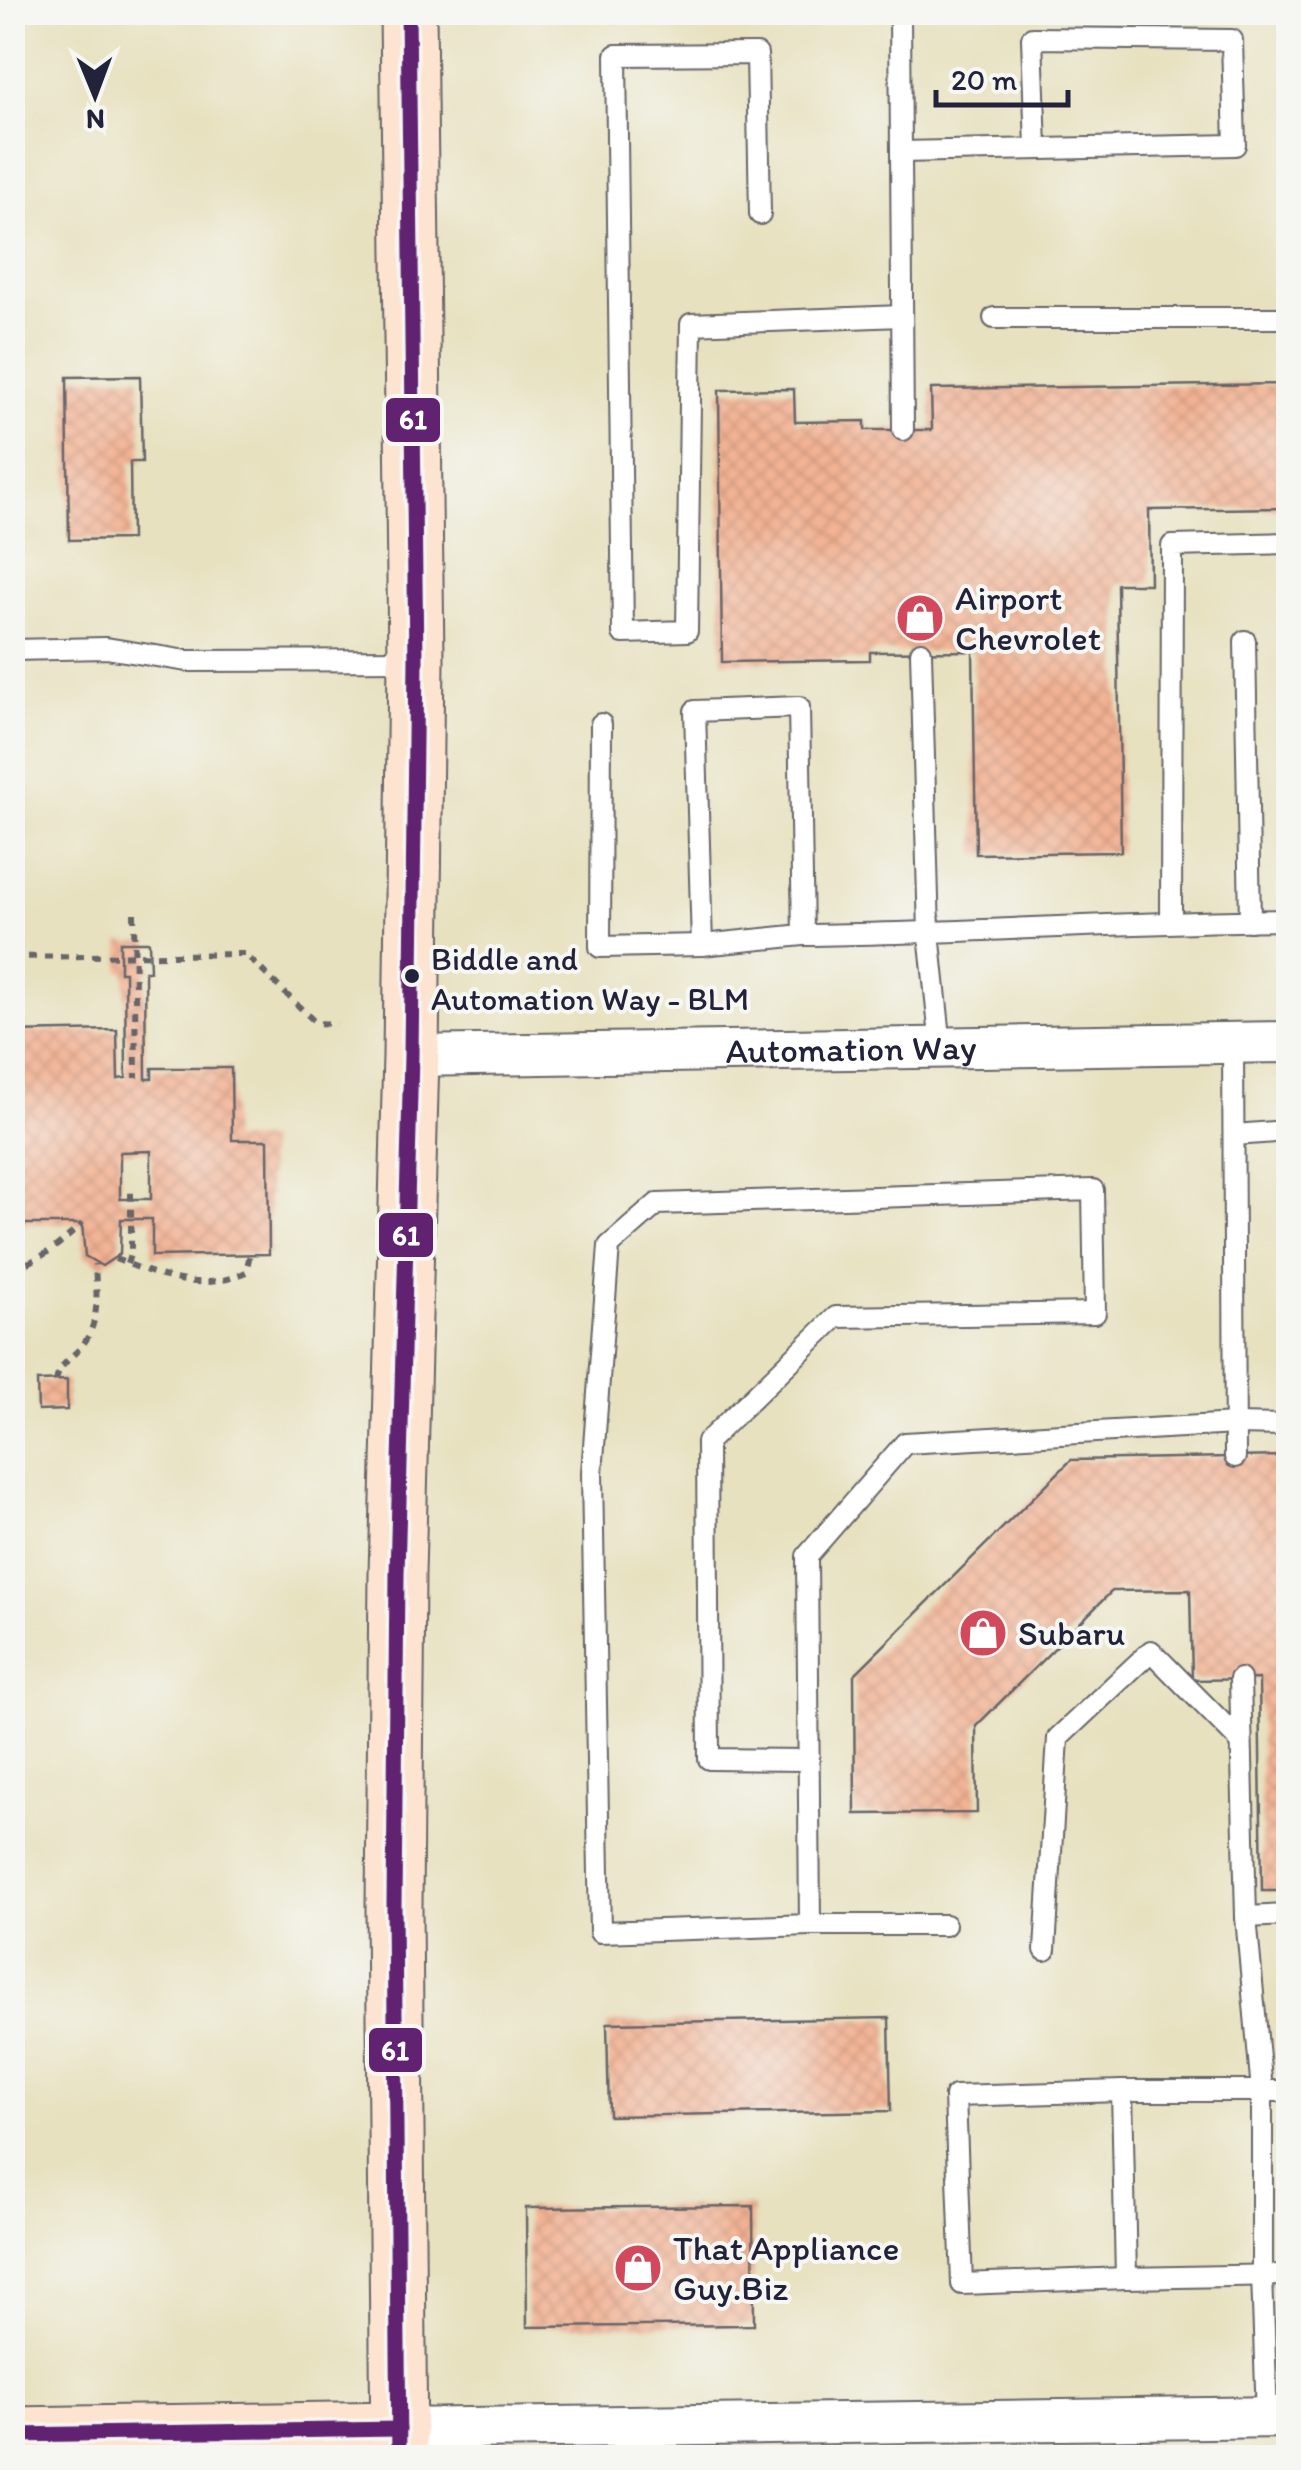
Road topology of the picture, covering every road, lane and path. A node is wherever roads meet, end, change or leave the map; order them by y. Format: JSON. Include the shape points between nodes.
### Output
{"nodes":[{"id":1,"x":408,"y":12,"type":"edge"},
{"id":2,"x":900,"y":12,"type":"edge"},
{"id":3,"x":1036,"y":148,"type":"junction"},
{"id":4,"x":901,"y":152,"type":"junction"},
{"id":5,"x":760,"y":214,"type":"dead end"},
{"id":6,"x":902,"y":316,"type":"junction"},
{"id":7,"x":994,"y":318,"type":"dead end"},
{"id":8,"x":1288,"y":318,"type":"edge"},
{"id":9,"x":902,"y":430,"type":"dead end"},
{"id":10,"x":1288,"y":544,"type":"edge"},
{"id":11,"x":1246,"y":641,"type":"dead end"},
{"id":12,"x":12,"y":650,"type":"edge"},
{"id":13,"x":921,"y":652,"type":"dead end"},
{"id":14,"x":416,"y":660,"type":"junction"},
{"id":15,"x":601,"y":724,"type":"dead end"},
{"id":16,"x":134,"y":913,"type":"dead end"},
{"id":17,"x":1288,"y":920,"type":"edge"},
{"id":18,"x":1250,"y":921,"type":"junction"},
{"id":19,"x":1170,"y":922,"type":"junction"},
{"id":20,"x":929,"y":933,"type":"junction"},
{"id":21,"x":803,"y":935,"type":"junction"},
{"id":22,"x":702,"y":944,"type":"junction"},
{"id":23,"x":134,"y":956,"type":"junction"},
{"id":24,"x":12,"y":958,"type":"edge"},
{"id":25,"x":336,"y":1024,"type":"dead end"},
{"id":26,"x":1288,"y":1042,"type":"edge"},
{"id":27,"x":1233,"y":1043,"type":"junction"},
{"id":28,"x":941,"y":1047,"type":"junction"},
{"id":29,"x":411,"y":1056,"type":"junction"},
{"id":30,"x":136,"y":1078,"type":"dead end"},
{"id":31,"x":1288,"y":1131,"type":"edge"},
{"id":32,"x":1234,"y":1135,"type":"junction"},
{"id":33,"x":131,"y":1191,"type":"dead end"},
{"id":34,"x":82,"y":1224,"type":"dead end"},
{"id":35,"x":250,"y":1254,"type":"dead end"},
{"id":36,"x":116,"y":1260,"type":"dead end"},
{"id":37,"x":95,"y":1264,"type":"dead end"},
{"id":38,"x":127,"y":1264,"type":"junction"},
{"id":39,"x":12,"y":1268,"type":"edge"},
{"id":40,"x":56,"y":1380,"type":"dead end"},
{"id":41,"x":1236,"y":1424,"type":"junction"},
{"id":42,"x":1288,"y":1425,"type":"edge"},
{"id":43,"x":1236,"y":1457,"type":"dead end"},
{"id":44,"x":1240,"y":1680,"type":"dead end"},
{"id":45,"x":1241,"y":1742,"type":"junction"},
{"id":46,"x":809,"y":1760,"type":"junction"},
{"id":47,"x":1288,"y":1915,"type":"edge"},
{"id":48,"x":1246,"y":1916,"type":"junction"},
{"id":49,"x":810,"y":1925,"type":"junction"},
{"id":50,"x":945,"y":1925,"type":"dead end"},
{"id":51,"x":1045,"y":1950,"type":"dead end"},
{"id":52,"x":1262,"y":2091,"type":"junction"},
{"id":53,"x":1288,"y":2091,"type":"edge"},
{"id":54,"x":1122,"y":2092,"type":"junction"},
{"id":55,"x":1262,"y":2275,"type":"junction"},
{"id":56,"x":1288,"y":2275,"type":"edge"},
{"id":57,"x":1126,"y":2278,"type":"junction"},
{"id":58,"x":1278,"y":2417,"type":"edge"},
{"id":59,"x":12,"y":2435,"type":"edge"},
{"id":60,"x":399,"y":2443,"type":"edge"}],
"edges":[{"from":1,"to":14,"type":"main road"},
{"from":2,"to":4,"type":"lane"},
{"from":3,"to":3,"type":"lane","via":[[1234,145],[1232,40],[1032,38]]},
{"from":3,"to":4,"type":"lane"},
{"from":4,"to":6,"type":"lane"},
{"from":5,"to":6,"type":"lane","via":[[757,54],[616,55],[624,633],[687,631],[691,324]]},
{"from":6,"to":9,"type":"lane"},
{"from":7,"to":8,"type":"lane"},
{"from":10,"to":19,"type":"lane","via":[[1172,546]]},
{"from":11,"to":18,"type":"lane"},
{"from":12,"to":14,"type":"lane","via":[[106,648],[187,662]]},
{"from":13,"to":20,"type":"lane"},
{"from":14,"to":29,"type":"main road"},
{"from":15,"to":22,"type":"lane","via":[[600,947]]},
{"from":16,"to":23,"type":"path"},
{"from":17,"to":18,"type":"lane"},
{"from":18,"to":19,"type":"lane"},
{"from":19,"to":20,"type":"lane"},
{"from":20,"to":21,"type":"lane"},
{"from":20,"to":28,"type":"lane"},
{"from":21,"to":22,"type":"lane"},
{"from":21,"to":22,"type":"lane","via":[[799,707],[695,711]]},
{"from":23,"to":24,"type":"path"},
{"from":23,"to":25,"type":"path","via":[[245,954],[316,1023]]},
{"from":23,"to":30,"type":"path"},
{"from":26,"to":27,"type":"street","name":"Automation Way"},
{"from":27,"to":28,"type":"street","name":"Automation Way"},
{"from":27,"to":32,"type":"lane"},
{"from":28,"to":29,"type":"street","name":"Automation Way"},
{"from":29,"to":60,"type":"main road","via":[[396,1613]]},
{"from":31,"to":32,"type":"lane"},
{"from":32,"to":41,"type":"lane"},
{"from":33,"to":38,"type":"path"},
{"from":34,"to":39,"type":"path","via":[[36,1261]]},
{"from":35,"to":38,"type":"path","via":[[246,1272],[206,1283],[174,1282]]},
{"from":36,"to":38,"type":"path"},
{"from":37,"to":40,"type":"path","via":[[92,1330]]},
{"from":41,"to":42,"type":"lane"},
{"from":41,"to":43,"type":"lane"},
{"from":41,"to":46,"type":"lane","via":[[905,1443],[807,1556]]},
{"from":44,"to":45,"type":"lane"},
{"from":45,"to":48,"type":"lane"},
{"from":45,"to":51,"type":"lane","via":[[1151,1650],[1058,1738]]},
{"from":46,"to":49,"type":"lane"},
{"from":46,"to":49,"type":"lane","via":[[709,1759],[707,1442],[836,1316],[1096,1314],[1093,1190],[657,1204],[610,1246],[592,1473],[600,1932]]},
{"from":47,"to":48,"type":"lane"},
{"from":48,"to":52,"type":"lane"},
{"from":49,"to":50,"type":"lane"},
{"from":52,"to":53,"type":"lane"},
{"from":52,"to":54,"type":"lane"},
{"from":52,"to":55,"type":"lane"},
{"from":54,"to":57,"type":"lane"},
{"from":54,"to":57,"type":"lane","via":[[955,2096],[962,2284]]},
{"from":55,"to":56,"type":"lane"},
{"from":55,"to":57,"type":"lane"},
{"from":55,"to":58,"type":"lane"},
{"from":58,"to":60,"type":"street"},
{"from":59,"to":60,"type":"main road"}]}
